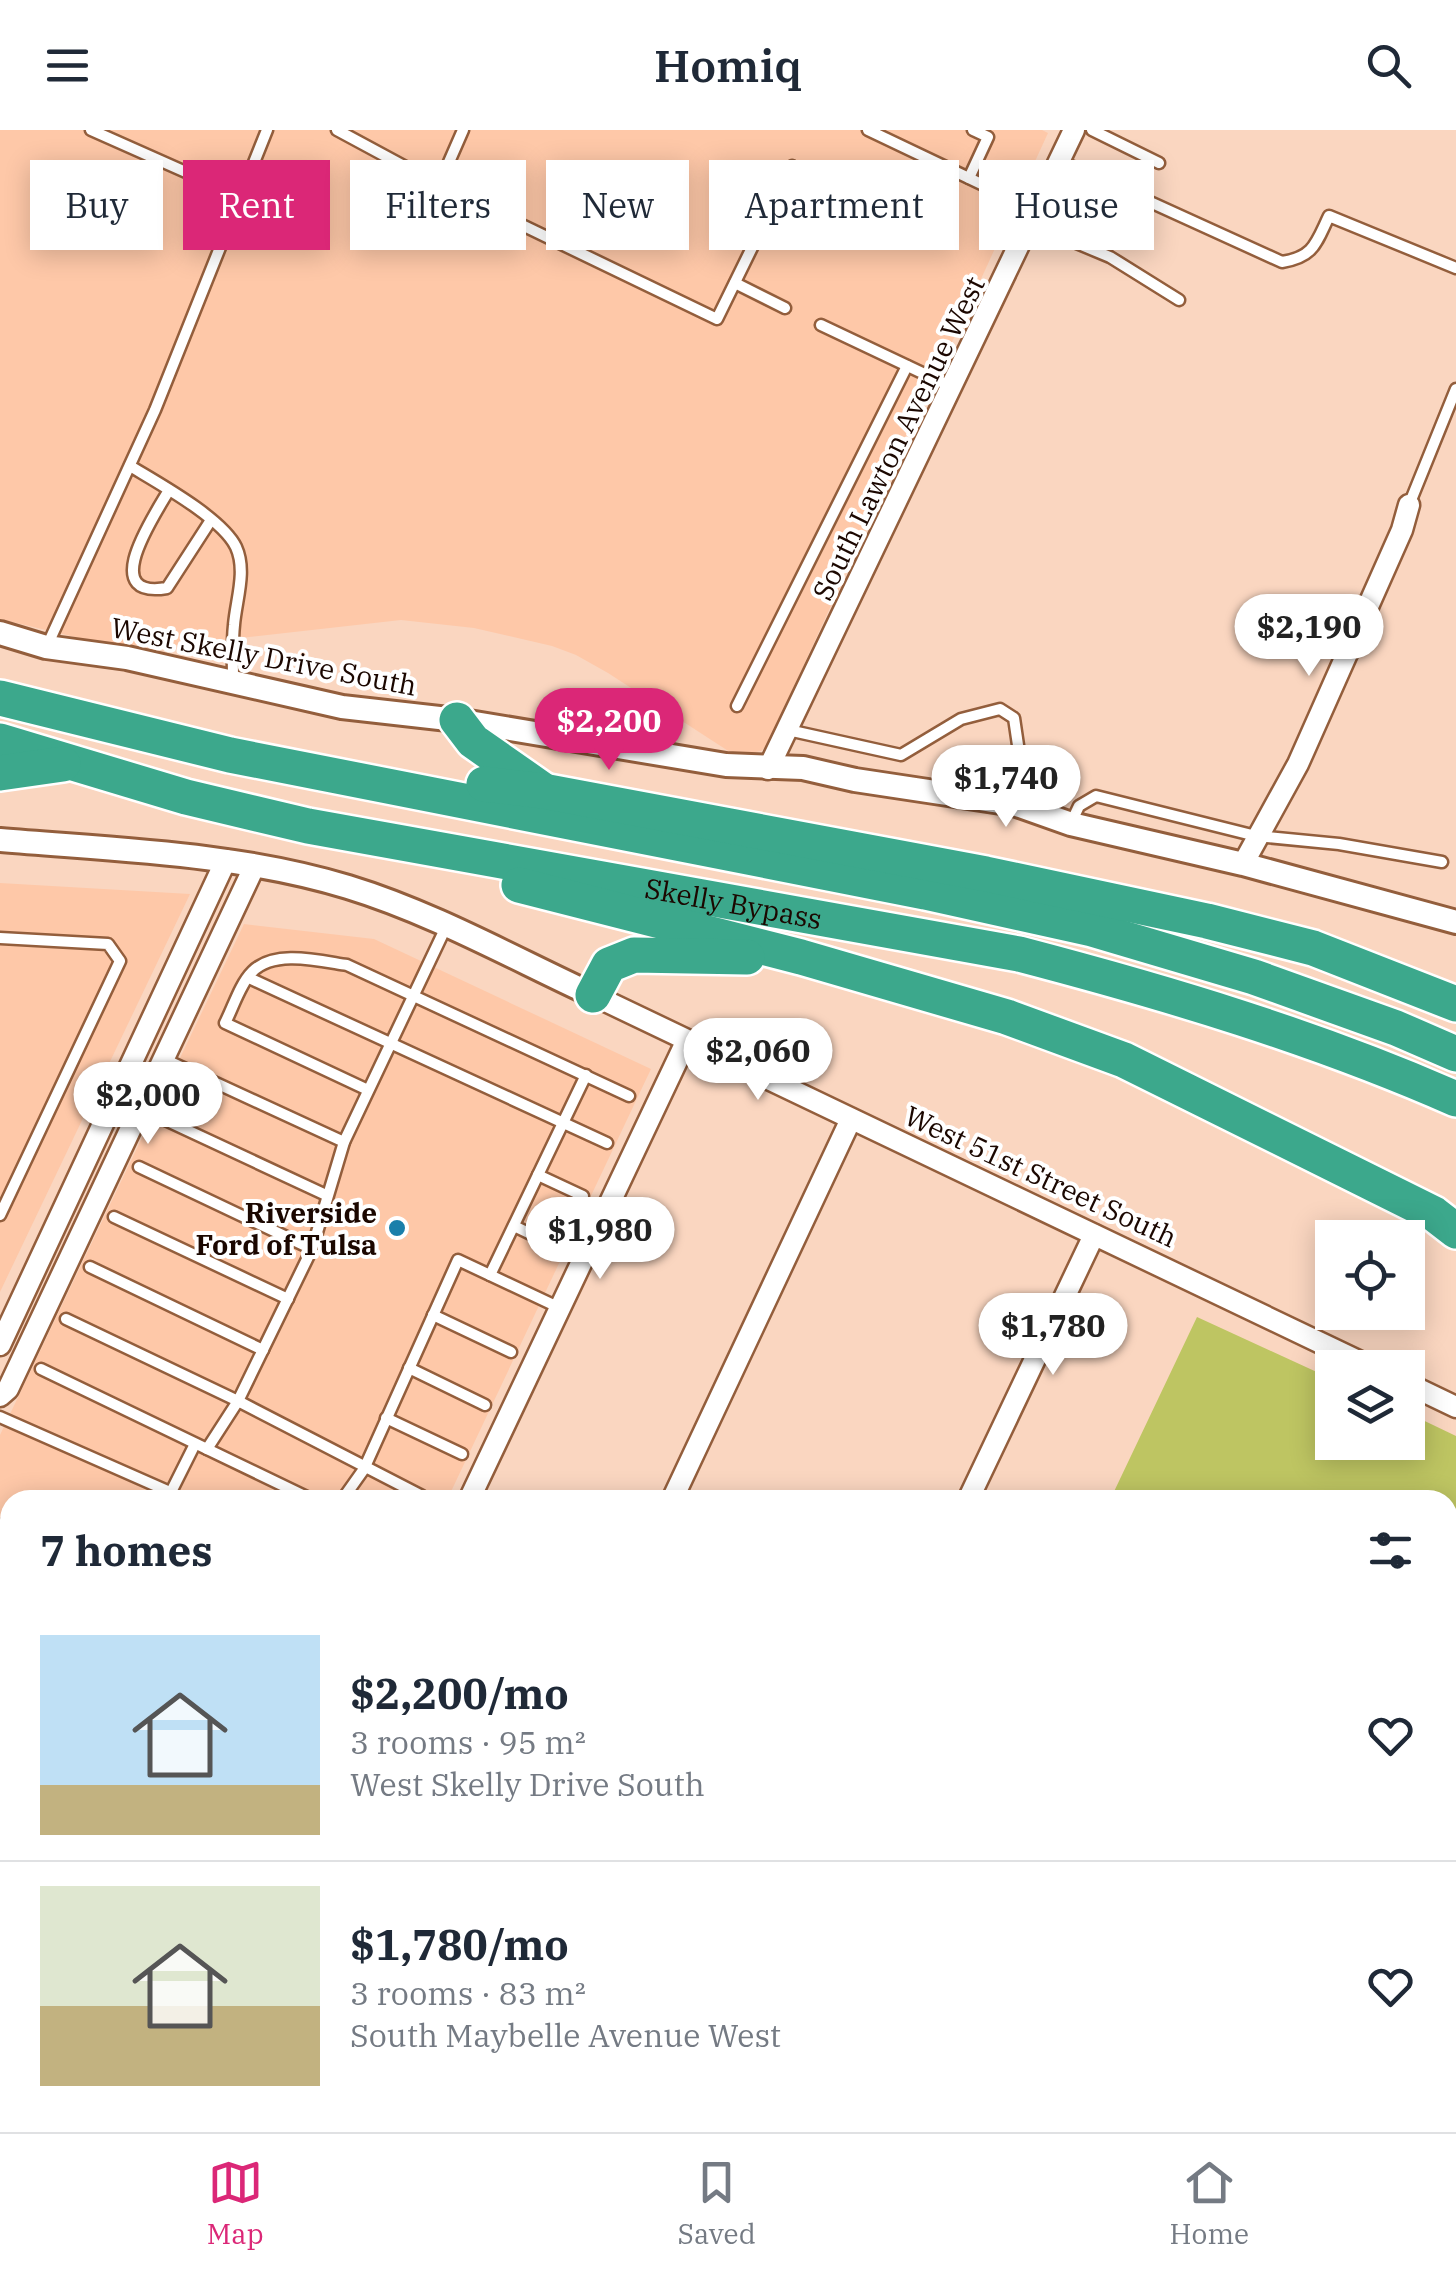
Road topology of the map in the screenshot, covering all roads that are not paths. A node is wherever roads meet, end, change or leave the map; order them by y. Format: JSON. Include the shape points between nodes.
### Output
{"nodes":[{"id":1,"x":91,"y":130,"type":"edge"},
{"id":2,"x":267,"y":130,"type":"edge"},
{"id":3,"x":336,"y":130,"type":"edge"},
{"id":4,"x":464,"y":130,"type":"edge"},
{"id":5,"x":868,"y":130,"type":"edge"},
{"id":6,"x":974,"y":130,"type":"edge"},
{"id":7,"x":1074,"y":130,"type":"edge"},
{"id":8,"x":1092,"y":130,"type":"edge"},
{"id":9,"x":256,"y":160,"type":"edge"},
{"id":10,"x":392,"y":160,"type":"edge"},
{"id":11,"x":450,"y":160,"type":"edge"},
{"id":12,"x":1061,"y":160,"type":"edge"},
{"id":13,"x":1159,"y":162,"type":"dead end"},
{"id":14,"x":183,"y":171,"type":"edge"},
{"id":15,"x":968,"y":178,"type":"junction"},
{"id":16,"x":979,"y":184,"type":"edge"},
{"id":17,"x":1154,"y":204,"type":"edge"},
{"id":18,"x":526,"y":227,"type":"edge"},
{"id":19,"x":220,"y":250,"type":"edge"},
{"id":20,"x":751,"y":250,"type":"edge"},
{"id":21,"x":1018,"y":250,"type":"edge"},
{"id":22,"x":1097,"y":250,"type":"edge"},
{"id":23,"x":1456,"y":268,"type":"edge"},
{"id":24,"x":734,"y":284,"type":"junction"},
{"id":25,"x":1179,"y":300,"type":"dead end"},
{"id":26,"x":786,"y":308,"type":"dead end"},
{"id":27,"x":821,"y":325,"type":"dead end"},
{"id":28,"x":907,"y":366,"type":"junction"},
{"id":29,"x":953,"y":388,"type":"junction"},
{"id":30,"x":1456,"y":390,"type":"edge"},
{"id":31,"x":130,"y":466,"type":"junction"},
{"id":32,"x":169,"y":490,"type":"junction"},
{"id":33,"x":1409,"y":506,"type":"joint"},
{"id":34,"x":211,"y":520,"type":"junction"},
{"id":35,"x":0,"y":633,"type":"edge"},
{"id":36,"x":46,"y":646,"type":"junction"},
{"id":37,"x":233,"y":681,"type":"junction"},
{"id":38,"x":0,"y":698,"type":"edge"},
{"id":39,"x":737,"y":706,"type":"dead end"},
{"id":40,"x":457,"y":720,"type":"junction"},
{"id":41,"x":788,"y":730,"type":"junction"},
{"id":42,"x":0,"y":740,"type":"edge"},
{"id":43,"x":230,"y":756,"type":"junction"},
{"id":44,"x":76,"y":762,"type":"junction"},
{"id":45,"x":768,"y":769,"type":"junction"},
{"id":46,"x":0,"y":772,"type":"edge"},
{"id":47,"x":544,"y":791,"type":"junction"},
{"id":48,"x":1014,"y":804,"type":"junction"},
{"id":49,"x":1071,"y":824,"type":"junction"},
{"id":50,"x":308,"y":826,"type":"junction"},
{"id":51,"x":1256,"y":836,"type":"junction"},
{"id":52,"x":0,"y":840,"type":"edge"},
{"id":53,"x":226,"y":860,"type":"junction"},
{"id":54,"x":1442,"y":862,"type":"dead end"},
{"id":55,"x":255,"y":864,"type":"junction"},
{"id":56,"x":1243,"y":864,"type":"junction"},
{"id":57,"x":1456,"y":922,"type":"edge"},
{"id":58,"x":446,"y":926,"type":"junction"},
{"id":59,"x":0,"y":938,"type":"edge"},
{"id":60,"x":801,"y":957,"type":"junction"},
{"id":61,"x":249,"y":978,"type":"junction"},
{"id":62,"x":414,"y":994,"type":"junction"},
{"id":63,"x":593,"y":995,"type":"junction"},
{"id":64,"x":1456,"y":1004,"type":"edge"},
{"id":65,"x":686,"y":1042,"type":"junction"},
{"id":66,"x":390,"y":1043,"type":"junction"},
{"id":67,"x":138,"y":1048,"type":"junction"},
{"id":68,"x":1456,"y":1054,"type":"edge"},
{"id":69,"x":162,"y":1058,"type":"junction"},
{"id":70,"x":586,"y":1075,"type":"junction"},
{"id":71,"x":368,"y":1090,"type":"junction"},
{"id":72,"x":629,"y":1096,"type":"dead end"},
{"id":73,"x":1456,"y":1099,"type":"edge"},
{"id":74,"x":162,"y":1118,"type":"dead end"},
{"id":75,"x":851,"y":1119,"type":"junction"},
{"id":76,"x":564,"y":1122,"type":"junction"},
{"id":77,"x":344,"y":1142,"type":"junction"},
{"id":78,"x":608,"y":1142,"type":"dead end"},
{"id":79,"x":139,"y":1167,"type":"dead end"},
{"id":80,"x":538,"y":1175,"type":"junction"},
{"id":81,"x":326,"y":1196,"type":"junction"},
{"id":82,"x":584,"y":1196,"type":"dead end"},
{"id":83,"x":0,"y":1215,"type":"edge"},
{"id":84,"x":114,"y":1217,"type":"dead end"},
{"id":85,"x":514,"y":1226,"type":"junction"},
{"id":86,"x":1456,"y":1231,"type":"edge"},
{"id":87,"x":1094,"y":1235,"type":"junction"},
{"id":88,"x":560,"y":1248,"type":"dead end"},
{"id":89,"x":312,"y":1249,"type":"junction"},
{"id":90,"x":90,"y":1267,"type":"dead end"},
{"id":91,"x":490,"y":1275,"type":"junction"},
{"id":92,"x":288,"y":1299,"type":"junction"},
{"id":93,"x":560,"y":1308,"type":"junction"},
{"id":94,"x":433,"y":1315,"type":"junction"},
{"id":95,"x":66,"y":1319,"type":"dead end"},
{"id":96,"x":0,"y":1345,"type":"edge"},
{"id":97,"x":264,"y":1350,"type":"junction"},
{"id":98,"x":1335,"y":1350,"type":"edge"},
{"id":99,"x":510,"y":1352,"type":"dead end"},
{"id":100,"x":409,"y":1368,"type":"junction"},
{"id":101,"x":41,"y":1369,"type":"dead end"},
{"id":102,"x":1425,"y":1392,"type":"edge"},
{"id":103,"x":0,"y":1396,"type":"edge"},
{"id":104,"x":238,"y":1401,"type":"junction"},
{"id":105,"x":486,"y":1405,"type":"dead end"},
{"id":106,"x":1456,"y":1407,"type":"edge"},
{"id":107,"x":0,"y":1417,"type":"edge"},
{"id":108,"x":386,"y":1418,"type":"junction"},
{"id":109,"x":194,"y":1444,"type":"junction"},
{"id":110,"x":207,"y":1450,"type":"junction"},
{"id":111,"x":462,"y":1454,"type":"dead end"},
{"id":112,"x":364,"y":1469,"type":"junction"},
{"id":113,"x":156,"y":1490,"type":"edge"},
{"id":114,"x":172,"y":1490,"type":"edge"},
{"id":115,"x":292,"y":1490,"type":"edge"},
{"id":116,"x":349,"y":1490,"type":"edge"},
{"id":117,"x":409,"y":1490,"type":"edge"},
{"id":118,"x":473,"y":1490,"type":"edge"},
{"id":119,"x":677,"y":1490,"type":"edge"},
{"id":120,"x":973,"y":1490,"type":"edge"}],
"edges":[{"from":1,"to":14,"type":"lane"},
{"from":2,"to":9,"type":"lane"},
{"from":3,"to":10,"type":"lane"},
{"from":4,"to":11,"type":"lane"},
{"from":5,"to":15,"type":"lane"},
{"from":6,"to":15,"type":"lane","via":[[988,137]]},
{"from":7,"to":12,"type":"street","name":"South Lawton Avenue West"},
{"from":8,"to":13,"type":"lane"},
{"from":15,"to":16,"type":"lane"},
{"from":17,"to":23,"type":"lane","via":[[1282,262],[1301,259],[1313,248],[1329,216]]},
{"from":18,"to":24,"type":"lane","via":[[717,318]]},
{"from":19,"to":31,"type":"lane"},
{"from":20,"to":24,"type":"lane"},
{"from":21,"to":29,"type":"street","name":"South Lawton Avenue West"},
{"from":22,"to":25,"type":"lane"},
{"from":24,"to":26,"type":"lane"},
{"from":27,"to":28,"type":"lane"},
{"from":28,"to":29,"type":"lane"},
{"from":28,"to":39,"type":"lane"},
{"from":29,"to":41,"type":"street","name":"South Lawton Avenue West"},
{"from":30,"to":33,"type":"lane"},
{"from":31,"to":32,"type":"lane"},
{"from":31,"to":36,"type":"lane"},
{"from":32,"to":34,"type":"lane"},
{"from":32,"to":34,"type":"lane","via":[[133,555],[132,573],[141,585],[166,588]]},
{"from":33,"to":51,"type":"street","via":[[1298,764]]},
{"from":34,"to":37,"type":"lane","via":[[227,533],[240,561]]},
{"from":35,"to":36,"type":"street","name":"West Skelly Drive South"},
{"from":36,"to":37,"type":"street","name":"West Skelly Drive South"},
{"from":37,"to":40,"type":"street","name":"West Skelly Drive South","via":[[342,707]]},
{"from":38,"to":43,"type":"highway","name":"Skelly Bypass"},
{"from":40,"to":45,"type":"street","name":"West Skelly Drive South"},
{"from":40,"to":47,"type":"highway","via":[[473,741]]},
{"from":41,"to":45,"type":"street","name":"South Lawton Avenue West"},
{"from":41,"to":48,"type":"lane","via":[[900,754],[961,720],[1000,709],[1014,718]]},
{"from":42,"to":44,"type":"highway","name":"Skelly Bypass"},
{"from":43,"to":47,"type":"highway"},
{"from":43,"to":68,"type":"highway","name":"Skelly Bypass","via":[[1092,929],[1254,977]]},
{"from":44,"to":46,"type":"highway"},
{"from":44,"to":50,"type":"highway","name":"Skelly Bypass"},
{"from":45,"to":48,"type":"street","name":"West Skelly Drive South","via":[[804,768]]},
{"from":47,"to":64,"type":"highway","via":[[1207,921],[1313,948]]},
{"from":48,"to":49,"type":"street","name":"West Skelly Drive South"},
{"from":49,"to":51,"type":"lane","via":[[1079,806],[1096,796]]},
{"from":49,"to":56,"type":"street","name":"West Skelly Drive South"},
{"from":50,"to":60,"type":"highway"},
{"from":50,"to":73,"type":"highway","name":"Skelly Bypass","via":[[1019,954],[1281,1030]]},
{"from":51,"to":54,"type":"lane"},
{"from":51,"to":56,"type":"street"},
{"from":52,"to":53,"type":"street","name":"West 51st Street South"},
{"from":53,"to":55,"type":"street","name":"West 51st Street South"},
{"from":53,"to":67,"type":"street"},
{"from":55,"to":58,"type":"street","name":"West 51st Street South","via":[[349,888]]},
{"from":55,"to":69,"type":"street"},
{"from":56,"to":57,"type":"street","name":"West Skelly Drive South"},
{"from":58,"to":62,"type":"lane"},
{"from":58,"to":63,"type":"street","name":"West 51st Street South"},
{"from":59,"to":83,"type":"lane","via":[[108,944],[120,961]]},
{"from":60,"to":63,"type":"highway","via":[[634,955],[609,965]]},
{"from":60,"to":86,"type":"highway","via":[[1007,1017],[1124,1060],[1434,1214]]},
{"from":61,"to":62,"type":"lane","via":[[274,961],[305,959],[347,965]]},
{"from":61,"to":66,"type":"lane"},
{"from":61,"to":71,"type":"lane","via":[[226,1023]]},
{"from":62,"to":66,"type":"lane"},
{"from":62,"to":70,"type":"lane"},
{"from":63,"to":65,"type":"street","name":"West 51st Street South"},
{"from":65,"to":75,"type":"street","name":"West 51st Street South"},
{"from":65,"to":93,"type":"street"},
{"from":66,"to":71,"type":"lane"},
{"from":66,"to":76,"type":"lane"},
{"from":67,"to":69,"type":"street"},
{"from":67,"to":96,"type":"street"},
{"from":69,"to":77,"type":"lane"},
{"from":69,"to":103,"type":"street"},
{"from":70,"to":72,"type":"lane"},
{"from":70,"to":76,"type":"lane"},
{"from":71,"to":77,"type":"lane"},
{"from":74,"to":81,"type":"lane"},
{"from":75,"to":87,"type":"street","name":"West 51st Street South"},
{"from":75,"to":119,"type":"street"},
{"from":76,"to":78,"type":"lane"},
{"from":76,"to":80,"type":"lane"},
{"from":77,"to":81,"type":"lane"},
{"from":79,"to":89,"type":"lane"},
{"from":80,"to":82,"type":"lane"},
{"from":80,"to":85,"type":"lane"},
{"from":81,"to":89,"type":"lane"},
{"from":84,"to":92,"type":"lane"},
{"from":85,"to":88,"type":"lane"},
{"from":85,"to":91,"type":"lane"},
{"from":87,"to":98,"type":"street","name":"West 51st Street South"},
{"from":87,"to":120,"type":"street"},
{"from":89,"to":92,"type":"lane"},
{"from":90,"to":97,"type":"lane"},
{"from":91,"to":93,"type":"lane"},
{"from":91,"to":94,"type":"lane","via":[[458,1260]]},
{"from":92,"to":97,"type":"lane"},
{"from":93,"to":118,"type":"street"},
{"from":94,"to":99,"type":"lane"},
{"from":94,"to":100,"type":"lane"},
{"from":95,"to":104,"type":"lane"},
{"from":97,"to":104,"type":"lane"},
{"from":100,"to":105,"type":"lane"},
{"from":100,"to":108,"type":"lane"},
{"from":101,"to":109,"type":"lane"},
{"from":102,"to":106,"type":"street"},
{"from":104,"to":110,"type":"lane"},
{"from":104,"to":112,"type":"lane"},
{"from":107,"to":113,"type":"lane"},
{"from":108,"to":111,"type":"lane"},
{"from":108,"to":112,"type":"lane"},
{"from":109,"to":110,"type":"lane"},
{"from":109,"to":114,"type":"lane"},
{"from":110,"to":115,"type":"lane"},
{"from":112,"to":116,"type":"lane"},
{"from":112,"to":117,"type":"lane"}]}
